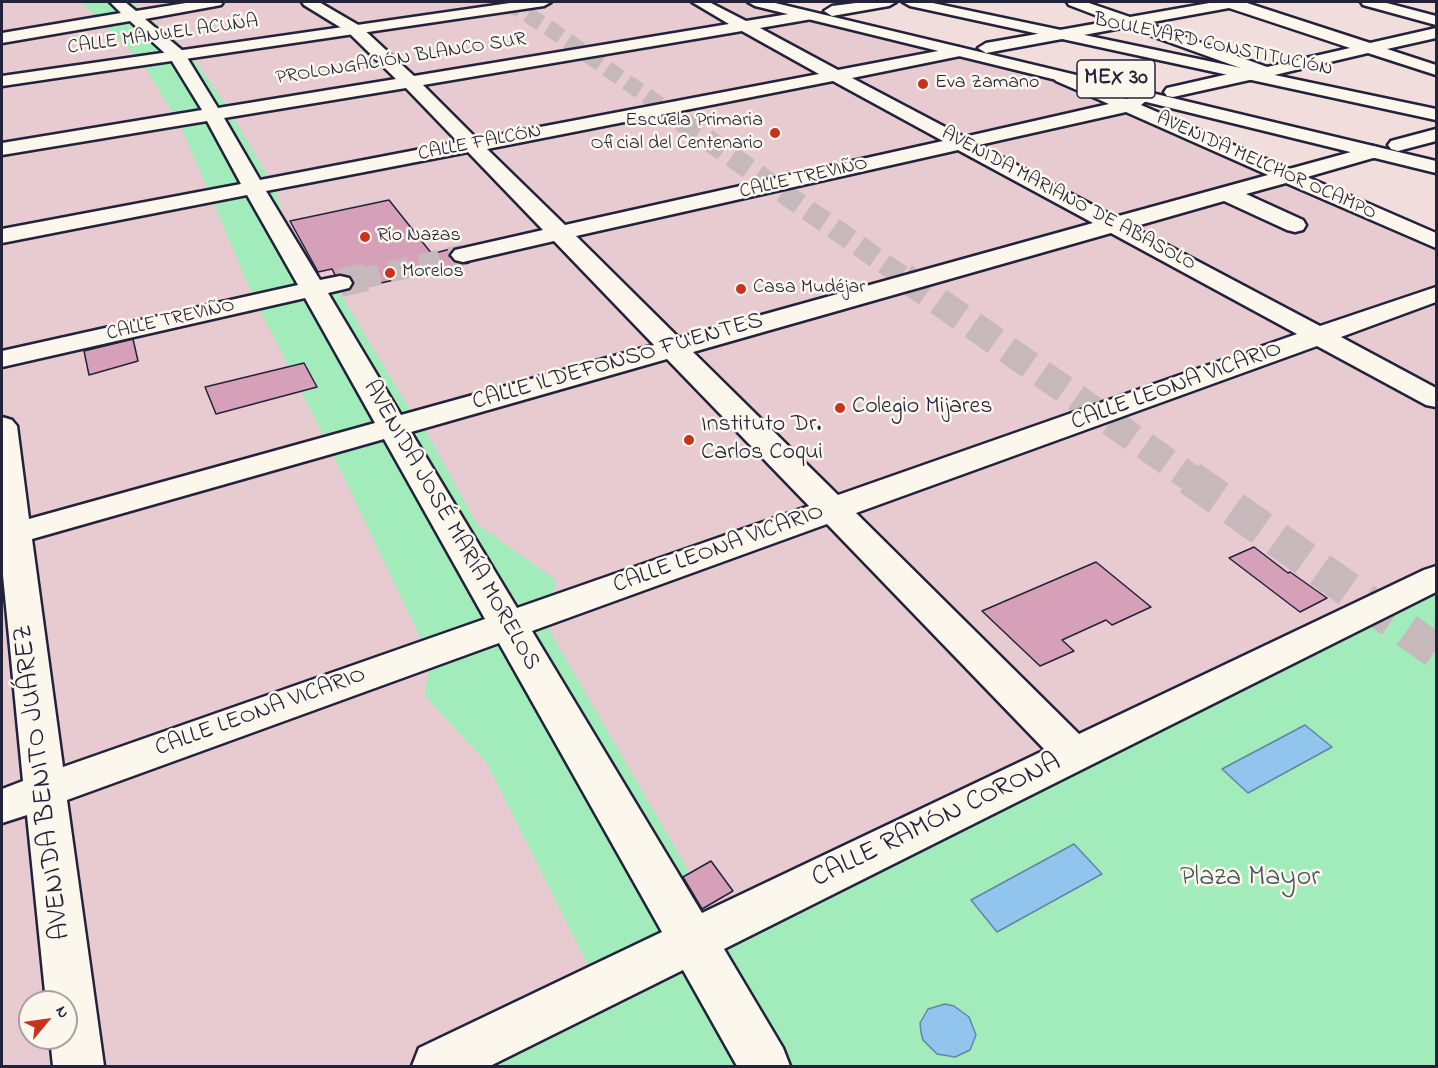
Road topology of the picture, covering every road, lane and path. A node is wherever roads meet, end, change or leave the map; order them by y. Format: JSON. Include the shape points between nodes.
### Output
{"nodes":[{"id":1,"x":216,"y":2,"type":"edge"},
{"id":2,"x":309,"y":2,"type":"edge"},
{"id":3,"x":544,"y":2,"type":"edge"},
{"id":4,"x":699,"y":2,"type":"edge"},
{"id":5,"x":755,"y":2,"type":"edge"},
{"id":6,"x":796,"y":2,"type":"edge"},
{"id":7,"x":889,"y":2,"type":"edge"},
{"id":8,"x":910,"y":2,"type":"edge"},
{"id":9,"x":941,"y":2,"type":"edge"},
{"id":10,"x":1074,"y":2,"type":"edge"},
{"id":11,"x":1231,"y":2,"type":"edge"},
{"id":12,"x":1368,"y":2,"type":"edge"},
{"id":13,"x":125,"y":8,"type":"edge"},
{"id":14,"x":832,"y":11,"type":"junction"},
{"id":15,"x":807,"y":16,"type":"junction"},
{"id":16,"x":1437,"y":21,"type":"edge"},
{"id":17,"x":1130,"y":22,"type":"junction"},
{"id":18,"x":745,"y":26,"type":"junction"},
{"id":19,"x":354,"y":29,"type":"junction"},
{"id":20,"x":919,"y":32,"type":"junction"},
{"id":21,"x":1066,"y":33,"type":"junction"},
{"id":22,"x":1437,"y":33,"type":"edge"},
{"id":23,"x":2,"y":38,"type":"edge"},
{"id":24,"x":986,"y":48,"type":"junction"},
{"id":25,"x":1369,"y":48,"type":"junction"},
{"id":26,"x":959,"y":52,"type":"junction"},
{"id":27,"x":177,"y":55,"type":"junction"},
{"id":28,"x":1437,"y":70,"type":"edge"},
{"id":29,"x":1257,"y":74,"type":"junction"},
{"id":30,"x":838,"y":75,"type":"junction"},
{"id":31,"x":2,"y":81,"type":"edge"},
{"id":32,"x":409,"y":81,"type":"junction"},
{"id":33,"x":1173,"y":92,"type":"junction"},
{"id":34,"x":1134,"y":101,"type":"junction"},
{"id":35,"x":1437,"y":108,"type":"edge"},
{"id":36,"x":213,"y":114,"type":"junction"},
{"id":37,"x":1437,"y":115,"type":"edge"},
{"id":38,"x":1437,"y":135,"type":"edge"},
{"id":39,"x":963,"y":143,"type":"junction"},
{"id":40,"x":472,"y":145,"type":"junction"},
{"id":41,"x":1398,"y":145,"type":"junction"},
{"id":42,"x":2,"y":148,"type":"edge"},
{"id":43,"x":1373,"y":152,"type":"junction"},
{"id":44,"x":1437,"y":154,"type":"edge"},
{"id":45,"x":1437,"y":167,"type":"edge"},
{"id":46,"x":1289,"y":177,"type":"junction"},
{"id":47,"x":253,"y":188,"type":"junction"},
{"id":48,"x":1227,"y":194,"type":"junction"},
{"id":49,"x":1114,"y":225,"type":"junction"},
{"id":50,"x":1295,"y":225,"type":"dead end"},
{"id":51,"x":560,"y":234,"type":"junction"},
{"id":52,"x":2,"y":236,"type":"edge"},
{"id":53,"x":1437,"y":241,"type":"edge"},
{"id":54,"x":463,"y":255,"type":"tunnel mouth"},
{"id":55,"x":326,"y":286,"type":"junction"},
{"id":56,"x":1437,"y":294,"type":"edge"},
{"id":57,"x":1319,"y":336,"type":"junction"},
{"id":58,"x":672,"y":347,"type":"junction"},
{"id":59,"x":2,"y":359,"type":"edge"},
{"id":60,"x":1437,"y":399,"type":"edge"},
{"id":61,"x":2,"y":426,"type":"edge"},
{"id":62,"x":393,"y":428,"type":"junction"},
{"id":63,"x":832,"y":509,"type":"junction"},
{"id":64,"x":8,"y":535,"type":"edge"},
{"id":65,"x":1437,"y":578,"type":"edge"},
{"id":66,"x":508,"y":625,"type":"junction"},
{"id":67,"x":1075,"y":755,"type":"junction"},
{"id":68,"x":45,"y":790,"type":"junction"},
{"id":69,"x":2,"y":806,"type":"edge"},
{"id":70,"x":693,"y":942,"type":"junction"},
{"id":71,"x":78,"y":1066,"type":"edge"},
{"id":72,"x":437,"y":1066,"type":"edge"},
{"id":73,"x":765,"y":1066,"type":"edge"}],
"edges":[{"from":1,"to":13,"type":"street"},
{"from":2,"to":19,"type":"street"},
{"from":3,"to":19,"type":"street","name":"CALLE MANUEL ACUÑA"},
{"from":4,"to":18,"type":"street","name":"AVENIDA MARIANO DE ABASOLO"},
{"from":5,"to":15,"type":"street","number":"MEX 30"},
{"from":6,"to":14,"type":"street","number":"MEX 30"},
{"from":7,"to":14,"type":"street"},
{"from":8,"to":21,"type":"street","name":"BOULEVARD CONSTITUCIÓN"},
{"from":9,"to":21,"type":"street","name":"BOULEVARD CONSTITUCIÓN"},
{"from":10,"to":17,"type":"street"},
{"from":11,"to":17,"type":"street"},
{"from":11,"to":25,"type":"street"},
{"from":12,"to":16,"type":"street"},
{"from":13,"to":23,"type":"street"},
{"from":13,"to":27,"type":"street","name":"AVENIDA JOSÉ MARÍA MORELOS"},
{"from":14,"to":20,"type":"street","number":"MEX 30"},
{"from":15,"to":18,"type":"street","name":"PROLONGACIÓN BLANCO SUR"},
{"from":15,"to":20,"type":"street"},
{"from":15,"to":26,"type":"street","number":"MEX 30"},
{"from":17,"to":21,"type":"street"},
{"from":17,"to":29,"type":"street"},
{"from":18,"to":30,"type":"street","name":"AVENIDA MARIANO DE ABASOLO"},
{"from":18,"to":32,"type":"street","name":"PROLONGACIÓN BLANCO SUR"},
{"from":19,"to":27,"type":"street","name":"CALLE MANUEL ACUÑA"},
{"from":19,"to":32,"type":"street"},
{"from":20,"to":24,"type":"street","number":"MEX 30"},
{"from":21,"to":24,"type":"street"},
{"from":21,"to":29,"type":"street","name":"BOULEVARD CONSTITUCIÓN"},
{"from":22,"to":25,"type":"street"},
{"from":24,"to":33,"type":"street","number":"MEX 30"},
{"from":25,"to":28,"type":"street"},
{"from":25,"to":29,"type":"street"},
{"from":26,"to":30,"type":"street","name":"CALLE FALCÓN"},
{"from":26,"to":34,"type":"street","name":"AVENIDA MELCHOR OCAMPO","number":"MEX 30","via":[[1062,77]]},
{"from":27,"to":31,"type":"street","name":"CALLE MANUEL ACUÑA"},
{"from":27,"to":36,"type":"street","name":"AVENIDA JOSÉ MARÍA MORELOS"},
{"from":29,"to":33,"type":"street"},
{"from":29,"to":35,"type":"street","name":"BOULEVARD CONSTITUCIÓN"},
{"from":29,"to":37,"type":"street","name":"BOULEVARD CONSTITUCIÓN"},
{"from":30,"to":39,"type":"street","name":"AVENIDA MARIANO DE ABASOLO"},
{"from":30,"to":40,"type":"street","name":"CALLE FALCÓN"},
{"from":32,"to":36,"type":"street","name":"PROLONGACIÓN BLANCO SUR"},
{"from":32,"to":40,"type":"street"},
{"from":33,"to":41,"type":"street","number":"MEX 30"},
{"from":34,"to":39,"type":"street","name":"CALLE TREVIÑO"},
{"from":34,"to":43,"type":"street","number":"MEX 30"},
{"from":34,"to":46,"type":"street","name":"AVENIDA MELCHOR OCAMPO"},
{"from":36,"to":42,"type":"street","name":"PROLONGACIÓN BLANCO SUR"},
{"from":36,"to":47,"type":"street","name":"AVENIDA JOSÉ MARÍA MORELOS"},
{"from":38,"to":41,"type":"street"},
{"from":39,"to":49,"type":"street","name":"AVENIDA MARIANO DE ABASOLO"},
{"from":39,"to":51,"type":"street","name":"CALLE TREVIÑO"},
{"from":40,"to":47,"type":"street","name":"CALLE FALCÓN"},
{"from":40,"to":51,"type":"street"},
{"from":41,"to":44,"type":"street","number":"MEX 30"},
{"from":43,"to":45,"type":"street","number":"MEX 30"},
{"from":43,"to":46,"type":"street","name":"CALLE ILDEFONSO FUENTES"},
{"from":46,"to":48,"type":"street","name":"CALLE ILDEFONSO FUENTES"},
{"from":46,"to":53,"type":"street","name":"AVENIDA MELCHOR OCAMPO"},
{"from":47,"to":52,"type":"street","name":"CALLE FALCÓN"},
{"from":47,"to":55,"type":"street","name":"AVENIDA JOSÉ MARÍA MORELOS"},
{"from":48,"to":49,"type":"street","name":"CALLE ILDEFONSO FUENTES"},
{"from":48,"to":50,"type":"street"},
{"from":49,"to":57,"type":"street","name":"AVENIDA MARIANO DE ABASOLO"},
{"from":49,"to":58,"type":"street","name":"CALLE ILDEFONSO FUENTES"},
{"from":51,"to":54,"type":"street","name":"CALLE TREVIÑO"},
{"from":51,"to":58,"type":"street"},
{"from":55,"to":59,"type":"street","name":"CALLE TREVIÑO"},
{"from":55,"to":62,"type":"street","name":"AVENIDA JOSÉ MARÍA MORELOS"},
{"from":56,"to":57,"type":"street","name":"CALLE LEONA VICARIO"},
{"from":57,"to":60,"type":"street","name":"AVENIDA MARIANO DE ABASOLO"},
{"from":57,"to":63,"type":"street","name":"CALLE LEONA VICARIO"},
{"from":58,"to":62,"type":"street","name":"CALLE ILDEFONSO FUENTES"},
{"from":58,"to":63,"type":"street"},
{"from":61,"to":64,"type":"street","name":"AVENIDA BENITO JUÁREZ"},
{"from":62,"to":64,"type":"street","name":"CALLE ILDEFONSO FUENTES"},
{"from":62,"to":66,"type":"street","name":"AVENIDA JOSÉ MARÍA MORELOS"},
{"from":63,"to":66,"type":"street","name":"CALLE LEONA VICARIO"},
{"from":63,"to":67,"type":"street"},
{"from":64,"to":68,"type":"street","name":"AVENIDA BENITO JUÁREZ"},
{"from":65,"to":67,"type":"street","name":"CALLE RAMÓN CORONA"},
{"from":66,"to":68,"type":"street","name":"CALLE LEONA VICARIO"},
{"from":66,"to":70,"type":"street","name":"AVENIDA JOSÉ MARÍA MORELOS"},
{"from":67,"to":70,"type":"street","name":"CALLE RAMÓN CORONA"},
{"from":68,"to":69,"type":"street","name":"CALLE LEONA VICARIO"},
{"from":68,"to":71,"type":"street","name":"AVENIDA BENITO JUÁREZ"},
{"from":70,"to":72,"type":"street","name":"CALLE RAMÓN CORONA"},
{"from":70,"to":73,"type":"street","name":"AVENIDA JOSÉ MARÍA MORELOS"}]}
